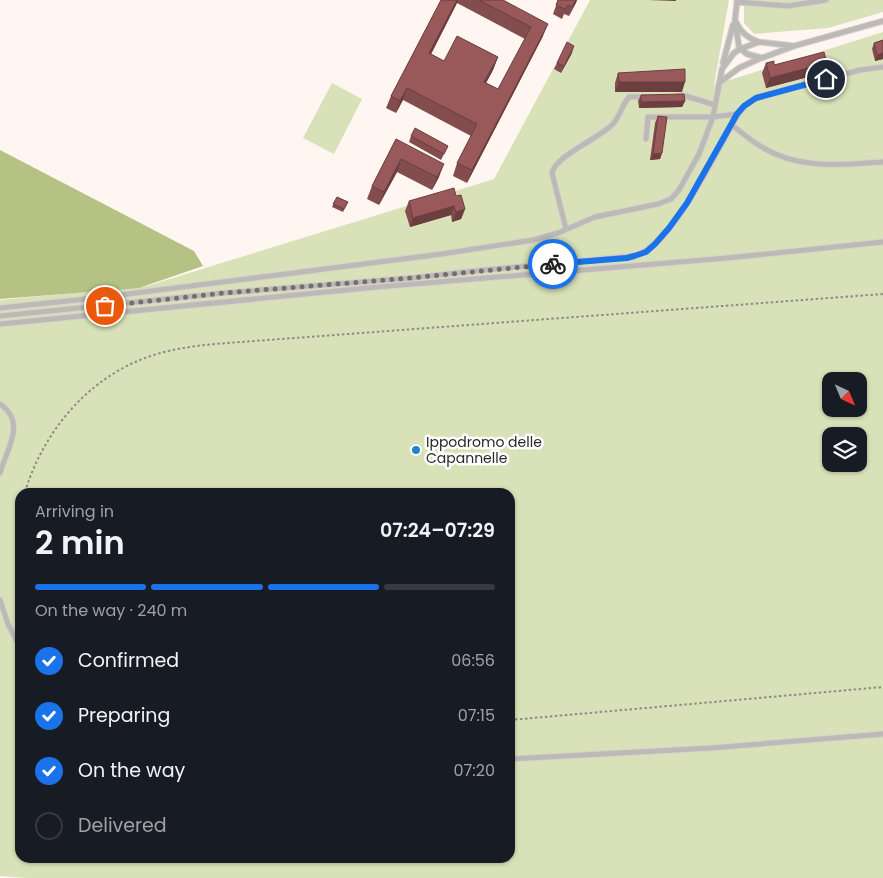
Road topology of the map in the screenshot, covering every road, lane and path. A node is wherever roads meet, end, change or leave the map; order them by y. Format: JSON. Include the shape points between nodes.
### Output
{"nodes":[{"id":1,"x":826,"y":0,"type":"edge"},
{"id":2,"x":737,"y":1,"type":"edge"},
{"id":3,"x":734,"y":20,"type":"junction"},
{"id":4,"x":883,"y":21,"type":"edge"},
{"id":5,"x":759,"y":42,"type":"junction"},
{"id":6,"x":794,"y":46,"type":"junction"},
{"id":7,"x":740,"y":49,"type":"junction"},
{"id":8,"x":762,"y":58,"type":"junction"},
{"id":9,"x":883,"y":67,"type":"edge"},
{"id":10,"x":722,"y":69,"type":"junction"},
{"id":11,"x":718,"y":84,"type":"junction"},
{"id":12,"x":667,"y":96,"type":"edge"},
{"id":13,"x":648,"y":97,"type":"edge"},
{"id":14,"x":715,"y":105,"type":"junction"},
{"id":15,"x":737,"y":114,"type":"junction"},
{"id":16,"x":713,"y":117,"type":"junction"},
{"id":17,"x":732,"y":125,"type":"junction"},
{"id":18,"x":646,"y":139,"type":"dead end"},
{"id":19,"x":883,"y":162,"type":"edge"},
{"id":20,"x":566,"y":229,"type":"junction"},
{"id":21,"x":883,"y":242,"type":"edge"},
{"id":22,"x":883,"y":294,"type":"edge"},
{"id":23,"x":0,"y":308,"type":"edge"},
{"id":24,"x":0,"y":316,"type":"edge"},
{"id":25,"x":0,"y":324,"type":"edge"},
{"id":26,"x":0,"y":404,"type":"edge"},
{"id":27,"x":0,"y":473,"type":"edge"},
{"id":28,"x":27,"y":488,"type":"edge"},
{"id":29,"x":0,"y":600,"type":"edge"},
{"id":30,"x":15,"y":637,"type":"edge"},
{"id":31,"x":883,"y":687,"type":"edge"},
{"id":32,"x":515,"y":720,"type":"edge"},
{"id":33,"x":883,"y":734,"type":"edge"},
{"id":34,"x":515,"y":759,"type":"edge"}],
"edges":[{"from":1,"to":2,"type":"lane","via":[[788,6]]},
{"from":2,"to":3,"type":"lane"},
{"from":3,"to":5,"type":"lane","via":[[743,34]]},
{"from":3,"to":7,"type":"lane"},
{"from":3,"to":10,"type":"lane"},
{"from":4,"to":6,"type":"lane"},
{"from":5,"to":6,"type":"lane"},
{"from":5,"to":7,"type":"lane"},
{"from":6,"to":8,"type":"lane"},
{"from":7,"to":8,"type":"lane"},
{"from":7,"to":10,"type":"lane"},
{"from":8,"to":11,"type":"lane","via":[[739,68]]},
{"from":9,"to":15,"type":"lane","via":[[860,70],[756,98]]},
{"from":10,"to":11,"type":"lane"},
{"from":11,"to":14,"type":"lane"},
{"from":12,"to":14,"type":"lane","via":[[686,96]]},
{"from":13,"to":20,"type":"lane","via":[[629,97],[612,125],[553,169]]},
{"from":14,"to":16,"type":"lane"},
{"from":15,"to":16,"type":"lane"},
{"from":15,"to":17,"type":"lane"},
{"from":16,"to":18,"type":"lane","via":[[648,117]]},
{"from":16,"to":20,"type":"lane","via":[[699,154],[680,190],[671,199],[595,217]]},
{"from":17,"to":19,"type":"lane","via":[[760,146],[801,162],[836,165]]},
{"from":17,"to":24,"type":"lane","via":[[669,228],[650,248],[634,256]]},
{"from":20,"to":23,"type":"lane","via":[[532,240],[442,254]]},
{"from":21,"to":25,"type":"lane"},
{"from":22,"to":28,"type":"path","via":[[241,342],[159,353],[110,376],[72,409],[43,448]]},
{"from":26,"to":27,"type":"lane","via":[[11,414],[14,434]]},
{"from":29,"to":30,"type":"lane"},
{"from":31,"to":32,"type":"path"},
{"from":33,"to":34,"type":"lane"}]}
